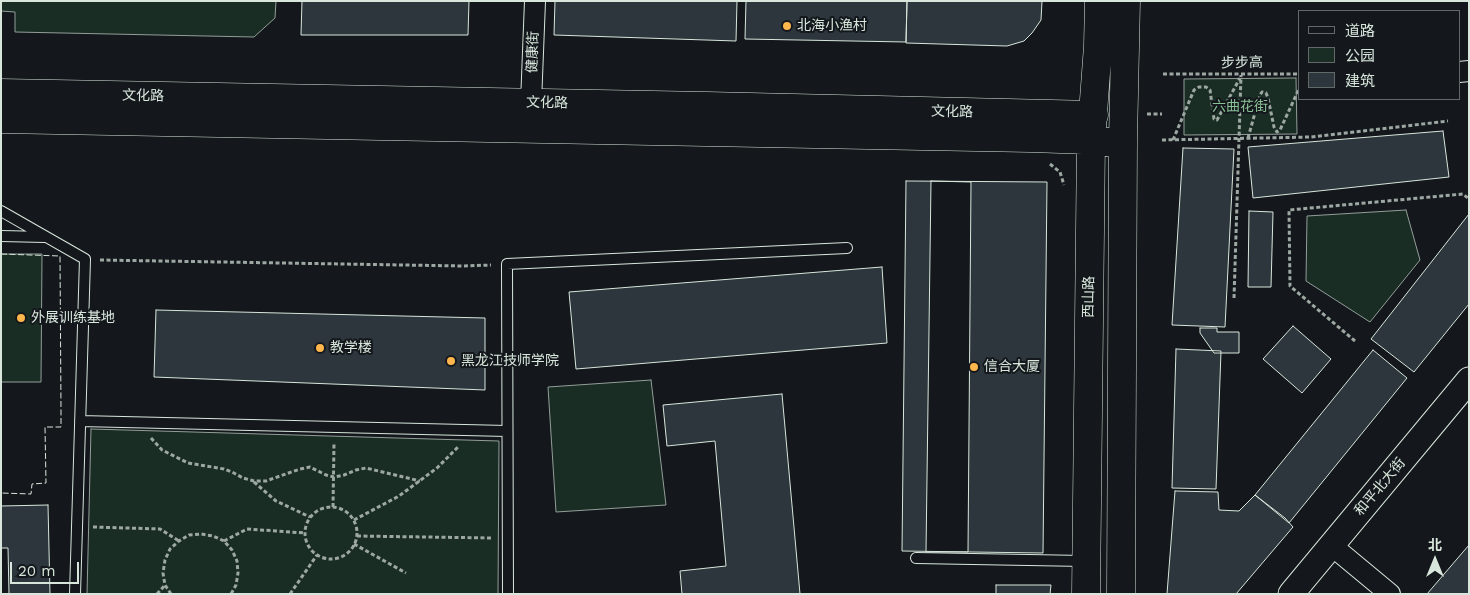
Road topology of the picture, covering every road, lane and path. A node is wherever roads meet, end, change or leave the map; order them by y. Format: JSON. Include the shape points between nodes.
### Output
{"nodes":[{"id":1,"x":535,"y":1,"type":"edge"},
{"id":2,"x":1099,"y":1,"type":"edge"},
{"id":3,"x":1126,"y":1,"type":"edge"},
{"id":4,"x":1163,"y":74,"type":"dead end"},
{"id":5,"x":1298,"y":74,"type":"edge"},
{"id":6,"x":1241,"y":75,"type":"junction"},
{"id":7,"x":1298,"y":91,"type":"edge"},
{"id":8,"x":1,"y":93,"type":"edge"},
{"id":9,"x":531,"y":103,"type":"junction"},
{"id":10,"x":501,"y":115,"type":"junction"},
{"id":11,"x":1,"y":119,"type":"edge"},
{"id":12,"x":1448,"y":121,"type":"dead end"},
{"id":13,"x":1092,"y":128,"type":"junction"},
{"id":14,"x":1239,"y":138,"type":"junction"},
{"id":15,"x":1248,"y":138,"type":"junction"},
{"id":16,"x":1162,"y":140,"type":"dead end"},
{"id":17,"x":1172,"y":140,"type":"junction"},
{"id":18,"x":1123,"y":142,"type":"junction"},
{"id":19,"x":1469,"y":198,"type":"edge"},
{"id":20,"x":1,"y":211,"type":"edge"},
{"id":21,"x":1,"y":236,"type":"edge"},
{"id":22,"x":46,"y":237,"type":"junction"},
{"id":23,"x":847,"y":248,"type":"dead end"},
{"id":24,"x":84,"y":259,"type":"junction"},
{"id":25,"x":507,"y":264,"type":"junction"},
{"id":26,"x":1234,"y":298,"type":"dead end"},
{"id":27,"x":1355,"y":340,"type":"dead end"},
{"id":28,"x":1469,"y":380,"type":"edge"},
{"id":29,"x":80,"y":421,"type":"junction"},
{"id":30,"x":138,"y":423,"type":"junction"},
{"id":31,"x":335,"y":427,"type":"junction"},
{"id":32,"x":473,"y":431,"type":"junction"},
{"id":33,"x":508,"y":432,"type":"junction"},
{"id":34,"x":334,"y":477,"type":"junction"},
{"id":35,"x":254,"y":481,"type":"junction"},
{"id":36,"x":420,"y":481,"type":"junction"},
{"id":37,"x":333,"y":507,"type":"junction"},
{"id":38,"x":310,"y":517,"type":"junction"},
{"id":39,"x":354,"y":520,"type":"junction"},
{"id":40,"x":77,"y":527,"type":"junction"},
{"id":41,"x":305,"y":533,"type":"junction"},
{"id":42,"x":357,"y":536,"type":"junction"},
{"id":43,"x":508,"y":538,"type":"junction"},
{"id":44,"x":179,"y":541,"type":"junction"},
{"id":45,"x":224,"y":541,"type":"junction"},
{"id":46,"x":354,"y":544,"type":"junction"},
{"id":47,"x":1331,"y":545,"type":"junction"},
{"id":48,"x":317,"y":555,"type":"junction"},
{"id":49,"x":916,"y":558,"type":"dead end"},
{"id":50,"x":1086,"y":561,"type":"junction"},
{"id":51,"x":406,"y":573,"type":"dead end"},
{"id":52,"x":165,"y":585,"type":"junction"},
{"id":53,"x":75,"y":594,"type":"edge"},
{"id":54,"x":157,"y":594,"type":"edge"},
{"id":55,"x":171,"y":594,"type":"edge"},
{"id":56,"x":231,"y":594,"type":"edge"},
{"id":57,"x":290,"y":594,"type":"edge"},
{"id":58,"x":508,"y":594,"type":"edge"},
{"id":59,"x":1086,"y":594,"type":"edge"},
{"id":60,"x":1121,"y":594,"type":"edge"},
{"id":61,"x":1291,"y":594,"type":"edge"},
{"id":62,"x":1390,"y":594,"type":"edge"}],
"edges":[{"from":1,"to":9,"type":"street","name":"健康街"},
{"from":2,"to":13,"type":"main road","name":"西山路"},
{"from":3,"to":18,"type":"main road"},
{"from":4,"to":6,"type":"path","name":"步步高"},
{"from":5,"to":6,"type":"path","name":"步步高"},
{"from":6,"to":14,"type":"path"},
{"from":6,"to":17,"type":"path","via":[[1217,120],[1214,119],[1210,90],[1199,86],[1194,90]]},
{"from":7,"to":15,"type":"path","via":[[1277,132],[1268,98],[1262,92]]},
{"from":8,"to":10,"type":"main road","name":"文化路"},
{"from":9,"to":10,"type":"main road","name":"文化路"},
{"from":9,"to":13,"type":"main road","name":"文化路"},
{"from":10,"to":11,"type":"main road","name":"文化路"},
{"from":10,"to":13,"type":"main road","name":"文化路","via":[[1020,138]]},
{"from":12,"to":15,"type":"path","via":[[1311,137]]},
{"from":13,"to":18,"type":"main road"},
{"from":13,"to":50,"type":"main road","name":"西山路"},
{"from":14,"to":15,"type":"path"},
{"from":14,"to":17,"type":"path"},
{"from":14,"to":26,"type":"path"},
{"from":16,"to":17,"type":"path"},
{"from":18,"to":60,"type":"main road"},
{"from":19,"to":27,"type":"path","via":[[1462,194],[1290,210],[1290,286]]},
{"from":20,"to":22,"type":"lane"},
{"from":21,"to":22,"type":"lane"},
{"from":22,"to":24,"type":"lane"},
{"from":23,"to":25,"type":"lane"},
{"from":24,"to":25,"type":"path","via":[[463,266]]},
{"from":24,"to":29,"type":"lane"},
{"from":25,"to":33,"type":"lane"},
{"from":28,"to":47,"type":"street","name":"和平北大街"},
{"from":29,"to":30,"type":"lane"},
{"from":29,"to":40,"type":"lane"},
{"from":30,"to":31,"type":"lane"},
{"from":30,"to":35,"type":"path","via":[[162,450],[188,463],[224,469]]},
{"from":31,"to":32,"type":"lane"},
{"from":31,"to":34,"type":"path"},
{"from":32,"to":33,"type":"lane"},
{"from":32,"to":36,"type":"path"},
{"from":33,"to":43,"type":"lane"},
{"from":34,"to":35,"type":"path","via":[[310,467],[266,481]]},
{"from":34,"to":36,"type":"path","via":[[366,468]]},
{"from":34,"to":37,"type":"path"},
{"from":35,"to":38,"type":"path","via":[[276,501]]},
{"from":36,"to":39,"type":"path"},
{"from":37,"to":38,"type":"path","via":[[317,511]]},
{"from":37,"to":39,"type":"path","via":[[348,513]]},
{"from":38,"to":41,"type":"path"},
{"from":39,"to":42,"type":"path"},
{"from":40,"to":44,"type":"path","via":[[160,529]]},
{"from":40,"to":53,"type":"lane"},
{"from":41,"to":45,"type":"path","via":[[247,529]]},
{"from":41,"to":48,"type":"path","via":[[310,549]]},
{"from":42,"to":43,"type":"path"},
{"from":42,"to":46,"type":"path"},
{"from":43,"to":58,"type":"lane"},
{"from":44,"to":45,"type":"path","via":[[189,535],[201,534]]},
{"from":44,"to":52,"type":"path","via":[[165,560]]},
{"from":45,"to":56,"type":"path","via":[[237,561],[236,585]]},
{"from":46,"to":48,"type":"path","via":[[342,557],[334,559]]},
{"from":46,"to":51,"type":"path"},
{"from":47,"to":61,"type":"street","name":"和平北大街"},
{"from":47,"to":62,"type":"street"},
{"from":48,"to":57,"type":"path"},
{"from":49,"to":50,"type":"lane"},
{"from":50,"to":59,"type":"main road","name":"西山路"},
{"from":52,"to":54,"type":"path"},
{"from":52,"to":55,"type":"path"}]}
